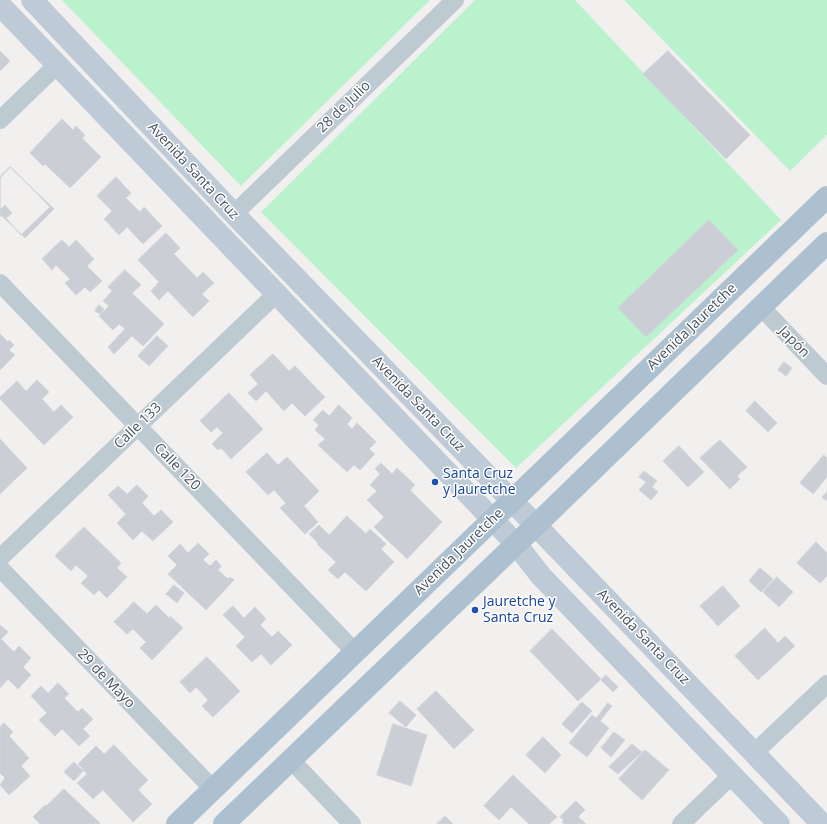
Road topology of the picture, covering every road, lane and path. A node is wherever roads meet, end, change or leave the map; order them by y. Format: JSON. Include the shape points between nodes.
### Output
{"nodes":[{"id":1,"x":32,"y":0,"type":"edge"},
{"id":2,"x":455,"y":0,"type":"edge"},
{"id":3,"x":0,"y":5,"type":"edge"},
{"id":4,"x":58,"y":65,"type":"junction"},
{"id":5,"x":0,"y":120,"type":"edge"},
{"id":6,"x":827,"y":197,"type":"edge"},
{"id":7,"x":234,"y":214,"type":"junction"},
{"id":8,"x":827,"y":243,"type":"edge"},
{"id":9,"x":0,"y":283,"type":"edge"},
{"id":10,"x":276,"y":294,"type":"junction"},
{"id":11,"x":761,"y":307,"type":"junction"},
{"id":12,"x":827,"y":376,"type":"edge"},
{"id":13,"x":138,"y":426,"type":"junction"},
{"id":14,"x":512,"y":501,"type":"junction"},
{"id":15,"x":492,"y":520,"type":"junction"},
{"id":16,"x":536,"y":526,"type":"junction"},
{"id":17,"x":516,"y":544,"type":"junction"},
{"id":18,"x":0,"y":558,"type":"edge"},
{"id":19,"x":0,"y":568,"type":"edge"},
{"id":20,"x":355,"y":652,"type":"junction"},
{"id":21,"x":827,"y":684,"type":"edge"},
{"id":22,"x":754,"y":753,"type":"junction"},
{"id":23,"x":291,"y":760,"type":"junction"},
{"id":24,"x":732,"y":775,"type":"junction"},
{"id":25,"x":213,"y":789,"type":"junction"},
{"id":26,"x":177,"y":824,"type":"edge"},
{"id":27,"x":224,"y":824,"type":"edge"},
{"id":28,"x":352,"y":824,"type":"edge"},
{"id":29,"x":681,"y":824,"type":"edge"},
{"id":30,"x":779,"y":824,"type":"edge"},
{"id":31,"x":822,"y":824,"type":"edge"}],
"edges":[{"from":1,"to":7,"type":"main road","name":"Avenida Santa Cruz"},
{"from":2,"to":7,"type":"street","name":"28 de Julio"},
{"from":3,"to":4,"type":"main road","name":"Avenida Santa Cruz"},
{"from":4,"to":5,"type":"street"},
{"from":4,"to":10,"type":"main road","name":"Avenida Santa Cruz"},
{"from":6,"to":14,"type":"main road","name":"Avenida Jauretche"},
{"from":7,"to":14,"type":"main road","name":"Avenida Santa Cruz"},
{"from":8,"to":11,"type":"main road"},
{"from":9,"to":13,"type":"street","name":"Calle 120"},
{"from":10,"to":13,"type":"street","name":"Calle 133"},
{"from":10,"to":15,"type":"main road","name":"Avenida Santa Cruz"},
{"from":11,"to":12,"type":"street","name":"Japón"},
{"from":11,"to":16,"type":"main road"},
{"from":13,"to":18,"type":"street","name":"Calle 133"},
{"from":13,"to":20,"type":"street","name":"Calle 120"},
{"from":14,"to":15,"type":"main road","name":"Avenida Jauretche"},
{"from":14,"to":16,"type":"main road","name":"Avenida Santa Cruz"},
{"from":15,"to":17,"type":"main road","name":"Avenida Santa Cruz"},
{"from":15,"to":20,"type":"main road","name":"Avenida Jauretche"},
{"from":16,"to":17,"type":"main road"},
{"from":16,"to":22,"type":"main road","name":"Avenida Santa Cruz"},
{"from":17,"to":23,"type":"main road"},
{"from":17,"to":24,"type":"main road","name":"Avenida Santa Cruz","via":[[541,576]]},
{"from":19,"to":25,"type":"street","name":"29 de Mayo"},
{"from":20,"to":25,"type":"main road","name":"Avenida Jauretche"},
{"from":21,"to":22,"type":"street"},
{"from":22,"to":31,"type":"main road","name":"Avenida Santa Cruz"},
{"from":23,"to":27,"type":"main road"},
{"from":23,"to":28,"type":"street"},
{"from":24,"to":29,"type":"street"},
{"from":24,"to":30,"type":"main road","name":"Avenida Santa Cruz"},
{"from":25,"to":26,"type":"main road","name":"Avenida Jauretche"}]}
